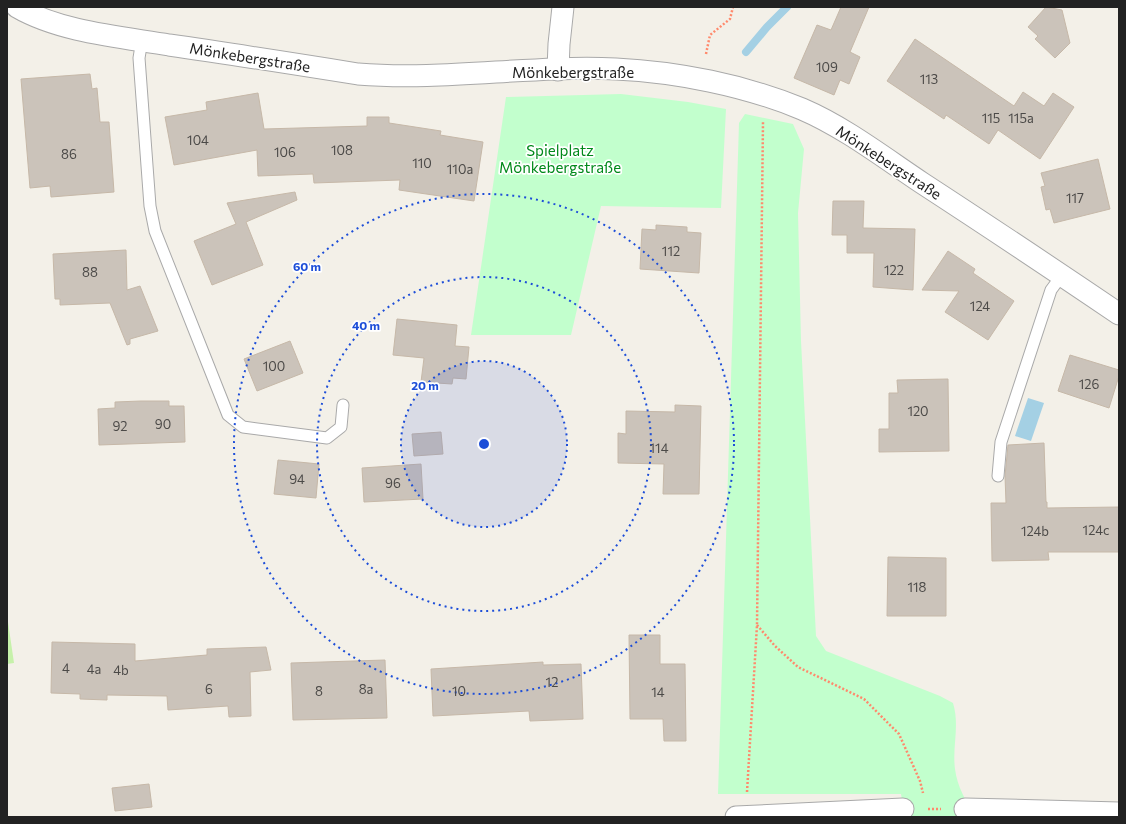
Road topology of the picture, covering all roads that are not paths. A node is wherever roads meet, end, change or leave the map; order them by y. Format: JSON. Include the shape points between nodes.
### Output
{"nodes":[{"id":1,"x":17,"y":7,"type":"edge"},
{"id":2,"x":563,"y":7,"type":"edge"},
{"id":3,"x":142,"y":40,"type":"junction"},
{"id":4,"x":558,"y":70,"type":"junction"},
{"id":5,"x":1062,"y":275,"type":"junction"},
{"id":6,"x":1119,"y":314,"type":"edge"},
{"id":7,"x":343,"y":405,"type":"dead end"},
{"id":8,"x":998,"y":476,"type":"dead end"},
{"id":9,"x":903,"y":809,"type":"road end"},
{"id":10,"x":965,"y":809,"type":"road end"},
{"id":11,"x":1119,"y":813,"type":"edge"},
{"id":12,"x":736,"y":817,"type":"edge"},
{"id":13,"x":746,"y":817,"type":"edge"}],
"edges":[{"from":1,"to":3,"type":"street","name":"Mönkebergstraße","via":[[27,13],[72,28]]},
{"from":2,"to":4,"type":"street"},
{"from":3,"to":4,"type":"street","name":"Mönkebergstraße","via":[[358,74],[392,77]]},
{"from":3,"to":7,"type":"lane","via":[[139,58],[150,206],[155,231],[228,415],[244,427],[327,438],[341,427]]},
{"from":4,"to":5,"type":"street","name":"Mönkebergstraße","via":[[616,69],[702,78],[763,95],[803,110],[865,145]]},
{"from":5,"to":6,"type":"street","name":"Mönkebergstraße"},
{"from":5,"to":8,"type":"lane","via":[[1051,290],[1001,442]]},
{"from":9,"to":13,"type":"street"},
{"from":10,"to":11,"type":"street"},
{"from":12,"to":13,"type":"street"}]}
